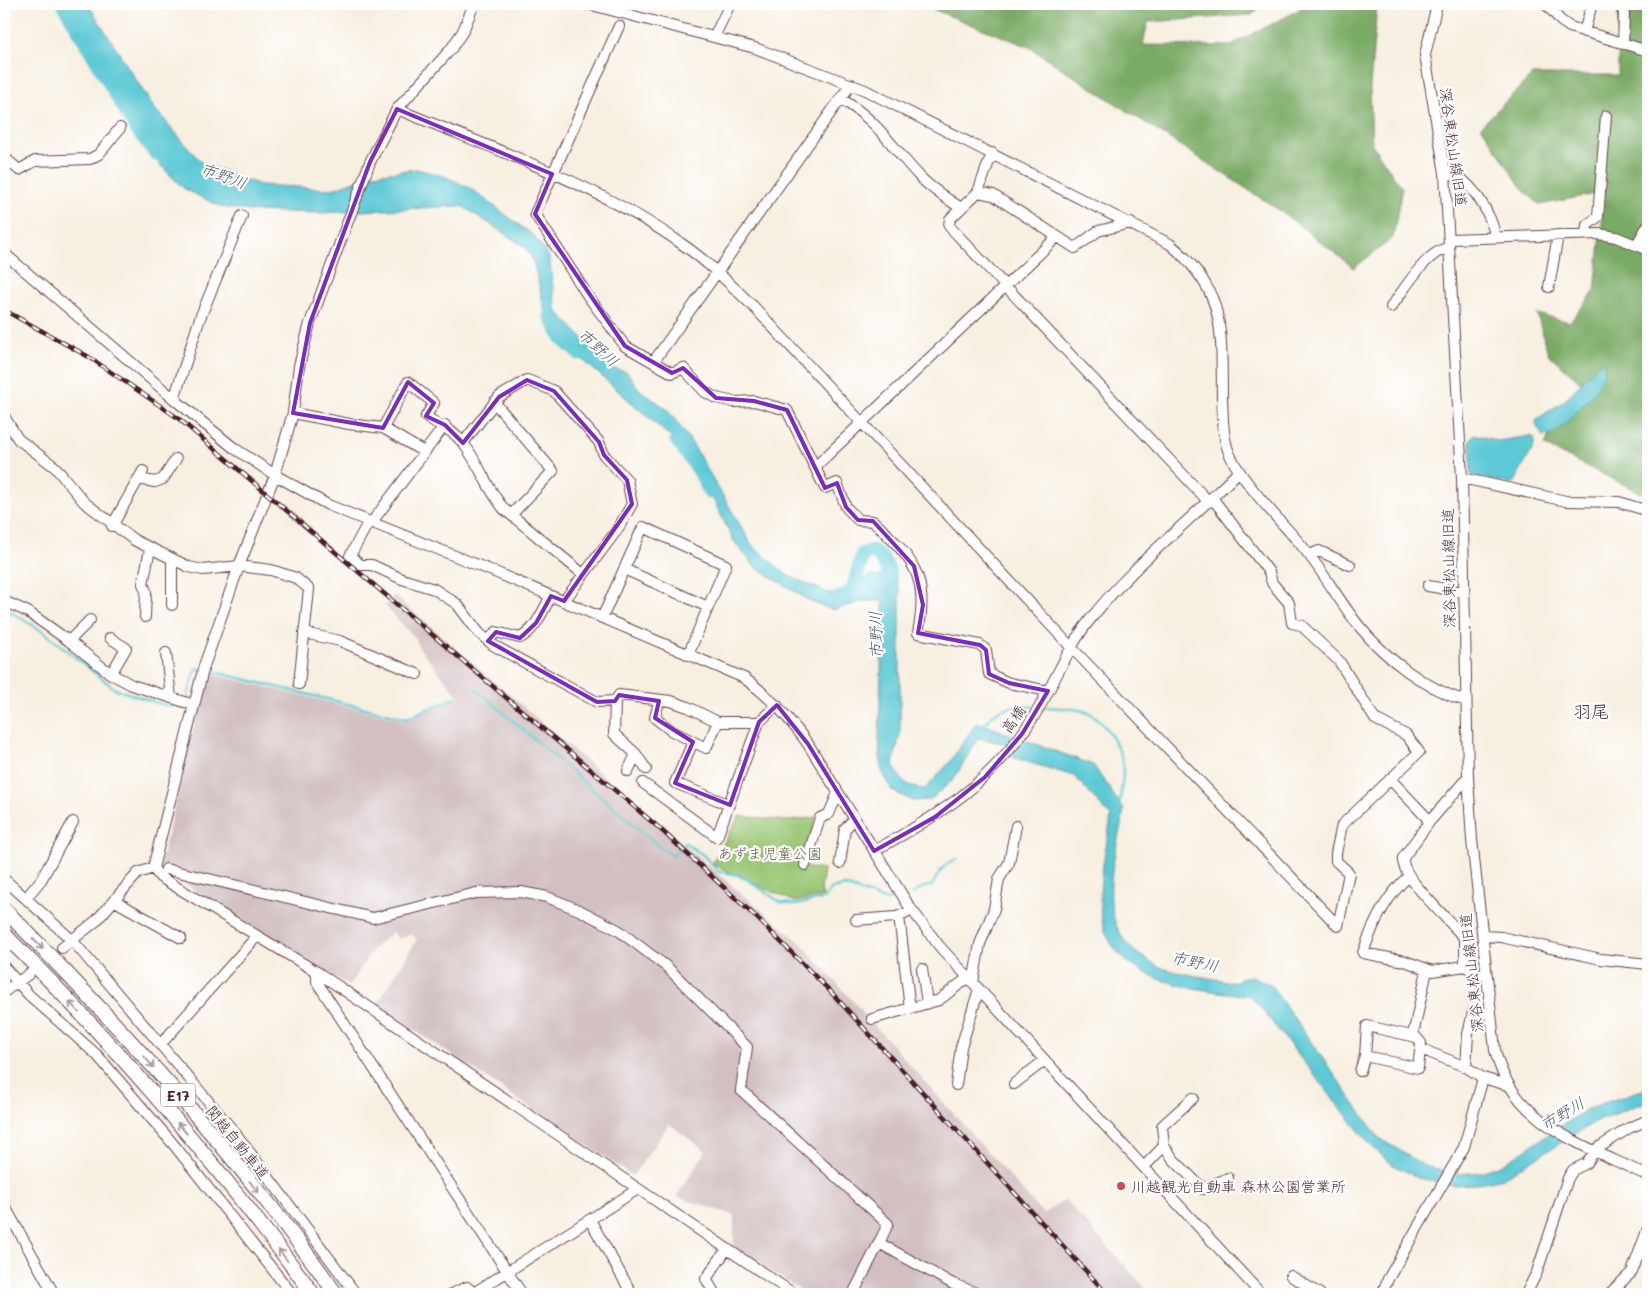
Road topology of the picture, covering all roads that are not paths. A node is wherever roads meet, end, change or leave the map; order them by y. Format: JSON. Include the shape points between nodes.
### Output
{"nodes":[{"id":1,"x":474,"y":4,"type":"edge"},
{"id":2,"x":588,"y":4,"type":"edge"},
{"id":3,"x":730,"y":4,"type":"edge"},
{"id":4,"x":1437,"y":4,"type":"edge"},
{"id":5,"x":1546,"y":4,"type":"edge"},
{"id":6,"x":1592,"y":4,"type":"edge"},
{"id":7,"x":1621,"y":4,"type":"edge"},
{"id":8,"x":619,"y":26,"type":"dead end"},
{"id":9,"x":1584,"y":32,"type":"junction"},
{"id":10,"x":714,"y":37,"type":"junction"},
{"id":11,"x":1623,"y":44,"type":"junction"},
{"id":12,"x":1648,"y":51,"type":"edge"},
{"id":13,"x":851,"y":84,"type":"junction"},
{"id":14,"x":841,"y":99,"type":"junction"},
{"id":15,"x":397,"y":109,"type":"junction"},
{"id":16,"x":1606,"y":116,"type":"dead end"},
{"id":17,"x":120,"y":128,"type":"dead end"},
{"id":18,"x":992,"y":153,"type":"junction"},
{"id":19,"x":4,"y":157,"type":"edge"},
{"id":20,"x":1445,"y":173,"type":"junction"},
{"id":21,"x":552,"y":174,"type":"junction"},
{"id":22,"x":978,"y":192,"type":"junction"},
{"id":23,"x":961,"y":208,"type":"junction"},
{"id":24,"x":242,"y":216,"type":"dead end"},
{"id":25,"x":1131,"y":223,"type":"junction"},
{"id":26,"x":1648,"y":225,"type":"edge"},
{"id":27,"x":1586,"y":234,"type":"junction"},
{"id":28,"x":1558,"y":235,"type":"junction"},
{"id":29,"x":1057,"y":237,"type":"junction"},
{"id":30,"x":1495,"y":237,"type":"junction"},
{"id":31,"x":1449,"y":243,"type":"junction"},
{"id":32,"x":1637,"y":244,"type":"junction"},
{"id":33,"x":1648,"y":250,"type":"edge"},
{"id":34,"x":4,"y":252,"type":"edge"},
{"id":35,"x":718,"y":272,"type":"junction"},
{"id":36,"x":1005,"y":286,"type":"junction"},
{"id":37,"x":1549,"y":287,"type":"dead end"},
{"id":38,"x":1391,"y":307,"type":"dead end"},
{"id":39,"x":654,"y":362,"type":"junction"},
{"id":40,"x":174,"y":399,"type":"junction"},
{"id":41,"x":494,"y":402,"type":"junction"},
{"id":42,"x":294,"y":413,"type":"junction"},
{"id":43,"x":4,"y":416,"type":"edge"},
{"id":44,"x":860,"y":421,"type":"junction"},
{"id":45,"x":445,"y":426,"type":"junction"},
{"id":46,"x":383,"y":428,"type":"junction"},
{"id":47,"x":463,"y":443,"type":"junction"},
{"id":48,"x":424,"y":452,"type":"junction"},
{"id":49,"x":176,"y":459,"type":"dead end"},
{"id":50,"x":815,"y":466,"type":"junction"},
{"id":51,"x":1239,"y":471,"type":"junction"},
{"id":52,"x":275,"y":475,"type":"junction"},
{"id":53,"x":1462,"y":478,"type":"junction"},
{"id":54,"x":1211,"y":500,"type":"junction"},
{"id":55,"x":1648,"y":511,"type":"edge"},
{"id":56,"x":511,"y":515,"type":"junction"},
{"id":57,"x":370,"y":522,"type":"junction"},
{"id":58,"x":112,"y":526,"type":"junction"},
{"id":59,"x":150,"y":549,"type":"junction"},
{"id":60,"x":1310,"y":555,"type":"junction"},
{"id":61,"x":172,"y":559,"type":"junction"},
{"id":62,"x":1350,"y":565,"type":"dead end"},
{"id":63,"x":239,"y":566,"type":"junction"},
{"id":64,"x":624,"y":569,"type":"junction"},
{"id":65,"x":584,"y":574,"type":"junction"},
{"id":66,"x":1428,"y":586,"type":"dead end"},
{"id":67,"x":1463,"y":592,"type":"junction"},
{"id":68,"x":551,"y":596,"type":"junction"},
{"id":69,"x":4,"y":601,"type":"edge"},
{"id":70,"x":564,"y":601,"type":"junction"},
{"id":71,"x":172,"y":605,"type":"dead end"},
{"id":72,"x":708,"y":607,"type":"junction"},
{"id":73,"x":145,"y":617,"type":"dead end"},
{"id":74,"x":602,"y":618,"type":"junction"},
{"id":75,"x":90,"y":620,"type":"dead end"},
{"id":76,"x":304,"y":633,"type":"junction"},
{"id":77,"x":110,"y":638,"type":"dead end"},
{"id":78,"x":488,"y":640,"type":"junction"},
{"id":79,"x":70,"y":641,"type":"junction"},
{"id":80,"x":1071,"y":647,"type":"junction"},
{"id":81,"x":166,"y":653,"type":"dead end"},
{"id":82,"x":688,"y":655,"type":"junction"},
{"id":83,"x":111,"y":674,"type":"junction"},
{"id":84,"x":417,"y":674,"type":"dead end"},
{"id":85,"x":299,"y":684,"type":"dead end"},
{"id":86,"x":1048,"y":691,"type":"junction"},
{"id":87,"x":171,"y":698,"type":"junction"},
{"id":88,"x":615,"y":701,"type":"junction"},
{"id":89,"x":659,"y":701,"type":"junction"},
{"id":90,"x":1466,"y":701,"type":"junction"},
{"id":91,"x":194,"y":705,"type":"junction"},
{"id":92,"x":777,"y":705,"type":"junction"},
{"id":93,"x":718,"y":722,"type":"junction"},
{"id":94,"x":759,"y":722,"type":"junction"},
{"id":95,"x":692,"y":742,"type":"junction"},
{"id":96,"x":636,"y":754,"type":"junction"},
{"id":97,"x":646,"y":768,"type":"dead end"},
{"id":98,"x":628,"y":771,"type":"dead end"},
{"id":99,"x":1468,"y":777,"type":"junction"},
{"id":100,"x":1390,"y":779,"type":"junction"},
{"id":101,"x":643,"y":783,"type":"dead end"},
{"id":102,"x":838,"y":792,"type":"junction"},
{"id":103,"x":730,"y":805,"type":"junction"},
{"id":104,"x":854,"y":819,"type":"junction"},
{"id":105,"x":1430,"y":821,"type":"junction"},
{"id":106,"x":73,"y":822,"type":"dead end"},
{"id":107,"x":1016,"y":826,"type":"dead end"},
{"id":108,"x":874,"y":851,"type":"junction"},
{"id":109,"x":840,"y":863,"type":"dead end"},
{"id":110,"x":805,"y":866,"type":"dead end"},
{"id":111,"x":153,"y":868,"type":"junction"},
{"id":112,"x":166,"y":869,"type":"dead end"},
{"id":113,"x":1408,"y":877,"type":"junction"},
{"id":114,"x":4,"y":879,"type":"edge"},
{"id":115,"x":26,"y":898,"type":"junction"},
{"id":116,"x":115,"y":901,"type":"junction"},
{"id":117,"x":4,"y":909,"type":"edge"},
{"id":118,"x":912,"y":912,"type":"junction"},
{"id":119,"x":899,"y":916,"type":"junction"},
{"id":120,"x":856,"y":920,"type":"dead end"},
{"id":121,"x":4,"y":934,"type":"edge"},
{"id":122,"x":257,"y":936,"type":"junction"},
{"id":123,"x":1483,"y":937,"type":"junction"},
{"id":124,"x":181,"y":938,"type":"dead end"},
{"id":125,"x":1465,"y":939,"type":"junction"},
{"id":126,"x":72,"y":940,"type":"junction"},
{"id":127,"x":62,"y":948,"type":"dead end"},
{"id":128,"x":1648,"y":964,"type":"edge"},
{"id":129,"x":4,"y":966,"type":"edge"},
{"id":130,"x":1465,"y":966,"type":"junction"},
{"id":131,"x":922,"y":969,"type":"dead end"},
{"id":132,"x":1427,"y":970,"type":"junction"},
{"id":133,"x":317,"y":972,"type":"junction"},
{"id":134,"x":29,"y":974,"type":"dead end"},
{"id":135,"x":1486,"y":975,"type":"junction"},
{"id":136,"x":17,"y":982,"type":"junction"},
{"id":137,"x":974,"y":983,"type":"junction"},
{"id":138,"x":4,"y":992,"type":"edge"},
{"id":139,"x":927,"y":1003,"type":"junction"},
{"id":140,"x":910,"y":1009,"type":"junction"},
{"id":141,"x":1490,"y":1014,"type":"junction"},
{"id":142,"x":872,"y":1019,"type":"dead end"},
{"id":143,"x":1413,"y":1035,"type":"junction"},
{"id":144,"x":160,"y":1044,"type":"junction"},
{"id":145,"x":1421,"y":1049,"type":"junction"},
{"id":146,"x":1365,"y":1056,"type":"junction"},
{"id":147,"x":1045,"y":1060,"type":"junction"},
{"id":148,"x":1466,"y":1067,"type":"junction"},
{"id":149,"x":1360,"y":1071,"type":"dead end"},
{"id":150,"x":1482,"y":1078,"type":"junction"},
{"id":151,"x":1014,"y":1084,"type":"dead end"},
{"id":152,"x":956,"y":1085,"type":"dead end"},
{"id":153,"x":1507,"y":1085,"type":"junction"},
{"id":154,"x":1193,"y":1098,"type":"dead end"},
{"id":155,"x":1648,"y":1120,"type":"edge"},
{"id":156,"x":1164,"y":1146,"type":"junction"},
{"id":157,"x":1592,"y":1148,"type":"junction"},
{"id":158,"x":1144,"y":1167,"type":"junction"},
{"id":159,"x":1648,"y":1176,"type":"edge"},
{"id":160,"x":1228,"y":1178,"type":"dead end"},
{"id":161,"x":638,"y":1189,"type":"junction"},
{"id":162,"x":4,"y":1205,"type":"edge"},
{"id":163,"x":590,"y":1220,"type":"junction"},
{"id":164,"x":1648,"y":1228,"type":"edge"},
{"id":165,"x":879,"y":1243,"type":"junction"},
{"id":166,"x":726,"y":1250,"type":"junction"},
{"id":167,"x":505,"y":1271,"type":"junction"},
{"id":168,"x":1291,"y":1276,"type":"dead end"},
{"id":169,"x":54,"y":1294,"type":"edge"},
{"id":170,"x":292,"y":1294,"type":"edge"},
{"id":171,"x":313,"y":1294,"type":"edge"},
{"id":172,"x":336,"y":1294,"type":"edge"},
{"id":173,"x":356,"y":1294,"type":"edge"},
{"id":174,"x":451,"y":1294,"type":"edge"},
{"id":175,"x":473,"y":1294,"type":"edge"},
{"id":176,"x":520,"y":1294,"type":"edge"},
{"id":177,"x":632,"y":1294,"type":"edge"},
{"id":178,"x":715,"y":1294,"type":"edge"},
{"id":179,"x":794,"y":1294,"type":"edge"},
{"id":180,"x":853,"y":1294,"type":"edge"},
{"id":181,"x":979,"y":1294,"type":"edge"},
{"id":182,"x":1260,"y":1294,"type":"edge"},
{"id":183,"x":1320,"y":1294,"type":"edge"},
{"id":184,"x":1382,"y":1294,"type":"edge"},
{"id":185,"x":1526,"y":1294,"type":"edge"},
{"id":186,"x":1609,"y":1294,"type":"edge"}],
"edges":[{"from":1,"to":15,"type":"street","via":[[464,31],[451,49]]},
{"from":2,"to":10,"type":"street"},
{"from":3,"to":10,"type":"street"},
{"from":4,"to":20,"type":"street","name":"深谷東松山線旧道","via":[[1426,55]]},
{"from":5,"to":9,"type":"street","via":[[1561,21]]},
{"from":6,"to":9,"type":"street"},
{"from":7,"to":11,"type":"street"},
{"from":8,"to":21,"type":"street"},
{"from":9,"to":11,"type":"street"},
{"from":10,"to":13,"type":"street","via":[[755,48]]},
{"from":11,"to":12,"type":"street"},
{"from":13,"to":14,"type":"street"},
{"from":13,"to":18,"type":"street"},
{"from":14,"to":23,"type":"street","via":[[862,111],[921,178]]},
{"from":14,"to":35,"type":"street"},
{"from":15,"to":21,"type":"street"},
{"from":15,"to":42,"type":"street","via":[[368,168],[310,323],[299,366]]},
{"from":16,"to":27,"type":"street","via":[[1598,217],[1587,225]]},
{"from":17,"to":19,"type":"street","via":[[99,154],[90,159],[35,161],[19,170]]},
{"from":18,"to":22,"type":"street"},
{"from":18,"to":25,"type":"street"},
{"from":20,"to":30,"type":"street","via":[[1452,173],[1477,194],[1495,230]]},
{"from":20,"to":31,"type":"street","name":"深谷東松山線旧道"},
{"from":21,"to":35,"type":"street","via":[[650,222]]},
{"from":21,"to":39,"type":"street","via":[[535,214],[625,346]]},
{"from":22,"to":23,"type":"street"},
{"from":22,"to":29,"type":"street","via":[[993,195]]},
{"from":23,"to":36,"type":"street","via":[[950,219],[949,226]]},
{"from":24,"to":40,"type":"street","via":[[200,318]]},
{"from":25,"to":29,"type":"street","via":[[1098,231],[1074,248]]},
{"from":25,"to":51,"type":"street","via":[[1182,254],[1210,291],[1221,326],[1225,440]]},
{"from":26,"to":32,"type":"street"},
{"from":27,"to":28,"type":"street"},
{"from":27,"to":32,"type":"street","via":[[1616,237]]},
{"from":28,"to":30,"type":"street"},
{"from":28,"to":37,"type":"street"},
{"from":29,"to":36,"type":"street"},
{"from":30,"to":31,"type":"street"},
{"from":31,"to":38,"type":"street","via":[[1432,254]]},
{"from":31,"to":53,"type":"street","name":"深谷東松山線旧道"},
{"from":32,"to":33,"type":"street"},
{"from":34,"to":40,"type":"street"},
{"from":35,"to":39,"type":"street"},
{"from":35,"to":44,"type":"street"},
{"from":36,"to":44,"type":"street"},
{"from":36,"to":54,"type":"street"},
{"from":39,"to":50,"type":"street","via":[[672,373],[683,368],[705,392],[716,398],[734,402],[754,401],[787,410]]},
{"from":40,"to":52,"type":"street","via":[[234,448]]},
{"from":41,"to":47,"type":"street"},
{"from":41,"to":56,"type":"street","via":[[553,471]]},
{"from":41,"to":65,"type":"street","via":[[527,380],[554,391],[628,480],[632,504]]},
{"from":42,"to":46,"type":"street"},
{"from":42,"to":52,"type":"street"},
{"from":43,"to":58,"type":"street","via":[[18,439],[55,468],[84,502]]},
{"from":44,"to":50,"type":"street"},
{"from":44,"to":80,"type":"street"},
{"from":45,"to":46,"type":"street","via":[[435,424],[426,416],[434,403],[408,382]]},
{"from":45,"to":47,"type":"street"},
{"from":45,"to":48,"type":"street"},
{"from":46,"to":48,"type":"street"},
{"from":47,"to":56,"type":"street","via":[[495,498]]},
{"from":48,"to":57,"type":"street"},
{"from":49,"to":58,"type":"street","via":[[164,479],[154,482],[141,475]]},
{"from":50,"to":86,"type":"street","via":[[825,488],[837,483],[846,507],[858,520],[873,521],[914,566],[921,582],[923,605],[918,633],[980,645],[986,650],[989,674],[1009,684]]},
{"from":51,"to":54,"type":"street","name":"高橋"},
{"from":51,"to":60,"type":"street"},
{"from":52,"to":57,"type":"street","via":[[328,505]]},
{"from":52,"to":63,"type":"street"},
{"from":53,"to":55,"type":"street","via":[[1566,501],[1619,502]]},
{"from":53,"to":67,"type":"street","name":"深谷東松山線旧道"},
{"from":54,"to":80,"type":"street","name":"高橋","via":[[1103,603]]},
{"from":54,"to":100,"type":"street","via":[[1269,572],[1272,582],[1289,603],[1292,623],[1300,625],[1339,661],[1375,719],[1406,735],[1419,752]]},
{"from":56,"to":65,"type":"street"},
{"from":57,"to":68,"type":"street"},
{"from":57,"to":78,"type":"street","via":[[350,556],[361,565],[372,565],[434,589],[457,604]]},
{"from":58,"to":59,"type":"street"},
{"from":59,"to":61,"type":"street"},
{"from":59,"to":73,"type":"street","via":[[143,584],[146,591]]},
{"from":60,"to":62,"type":"street","via":[[1319,551]]},
{"from":60,"to":90,"type":"street","via":[[1374,643],[1426,684],[1450,697]]},
{"from":61,"to":63,"type":"street","via":[[203,570]]},
{"from":61,"to":71,"type":"street"},
{"from":63,"to":76,"type":"street","via":[[271,570],[296,578],[309,589]]},
{"from":63,"to":91,"type":"street","via":[[203,669]]},
{"from":64,"to":72,"type":"street"},
{"from":64,"to":72,"type":"street","via":[[642,527],[726,565]]},
{"from":64,"to":74,"type":"street"},
{"from":65,"to":70,"type":"street"},
{"from":66,"to":67,"type":"street"},
{"from":67,"to":90,"type":"street","name":"深谷東松山線旧道"},
{"from":68,"to":70,"type":"street"},
{"from":68,"to":78,"type":"street","via":[[526,635],[520,638],[496,632]]},
{"from":69,"to":79,"type":"street","via":[[28,612]]},
{"from":70,"to":74,"type":"street"},
{"from":72,"to":82,"type":"street"},
{"from":74,"to":82,"type":"street"},
{"from":75,"to":79,"type":"street"},
{"from":76,"to":84,"type":"street","via":[[340,641]]},
{"from":76,"to":85,"type":"street"},
{"from":77,"to":83,"type":"street","via":[[126,648]]},
{"from":78,"to":88,"type":"street","via":[[571,690],[597,702]]},
{"from":79,"to":83,"type":"street"},
{"from":80,"to":86,"type":"street","name":"高橋"},
{"from":80,"to":100,"type":"street","via":[[1338,926],[1349,873],[1336,861],[1342,825]]},
{"from":81,"to":87,"type":"street"},
{"from":82,"to":92,"type":"street","via":[[744,678]]},
{"from":83,"to":87,"type":"street"},
{"from":86,"to":108,"type":"street","name":"高橋","via":[[1035,715],[1000,762],[935,817]]},
{"from":87,"to":91,"type":"street"},
{"from":88,"to":89,"type":"street","via":[[619,695]]},
{"from":88,"to":96,"type":"street","via":[[614,734]]},
{"from":89,"to":93,"type":"street","via":[[688,707]]},
{"from":89,"to":95,"type":"street","via":[[655,718]]},
{"from":90,"to":99,"type":"street","name":"深谷東松山線旧道"},
{"from":91,"to":111,"type":"street"},
{"from":92,"to":94,"type":"street"},
{"from":92,"to":102,"type":"street","via":[[808,744]]},
{"from":93,"to":94,"type":"street"},
{"from":93,"to":95,"type":"street","via":[[706,748]]},
{"from":94,"to":103,"type":"street"},
{"from":95,"to":103,"type":"street","via":[[675,783]]},
{"from":96,"to":97,"type":"street"},
{"from":96,"to":98,"type":"street"},
{"from":99,"to":105,"type":"street"},
{"from":99,"to":123,"type":"street","name":"深谷東松山線旧道"},
{"from":100,"to":105,"type":"street"},
{"from":101,"to":103,"type":"street","via":[[717,837]]},
{"from":102,"to":104,"type":"street"},
{"from":102,"to":110,"type":"street","via":[[829,814],[820,818]]},
{"from":104,"to":108,"type":"street"},
{"from":104,"to":109,"type":"street","via":[[845,829]]},
{"from":105,"to":113,"type":"street","via":[[1403,858]]},
{"from":106,"to":115,"type":"street","via":[[41,880]]},
{"from":107,"to":137,"type":"street","via":[[1009,863],[999,879],[994,909],[980,944]]},
{"from":108,"to":118,"type":"street"},
{"from":111,"to":116,"type":"street","via":[[138,873]]},
{"from":111,"to":122,"type":"street","via":[[160,877]]},
{"from":112,"to":165,"type":"street","via":[[373,918],[476,893],[521,892],[547,897],[610,926],[666,967],[748,1047],[740,1090],[888,1224]]},
{"from":113,"to":125,"type":"street"},
{"from":113,"to":132,"type":"street","via":[[1380,914],[1363,953],[1405,960]]},
{"from":114,"to":115,"type":"street"},
{"from":115,"to":126,"type":"street"},
{"from":116,"to":124,"type":"street"},
{"from":116,"to":126,"type":"street"},
{"from":117,"to":172,"type":"highway","name":"関越自動車道","number":"E17","one_way":true,"via":[[81,988],[197,1117],[276,1213]]},
{"from":118,"to":119,"type":"street"},
{"from":118,"to":137,"type":"street"},
{"from":119,"to":120,"type":"street"},
{"from":119,"to":140,"type":"street"},
{"from":171,"to":121,"type":"highway","number":"E17","one_way":true,"via":[[176,1121]]},
{"from":122,"to":133,"type":"street"},
{"from":122,"to":144,"type":"street"},
{"from":123,"to":125,"type":"street"},
{"from":123,"to":128,"type":"street","via":[[1501,937],[1601,959]]},
{"from":123,"to":135,"type":"street","name":"深谷東松山線旧道"},
{"from":125,"to":130,"type":"street"},
{"from":126,"to":127,"type":"street"},
{"from":126,"to":144,"type":"street"},
{"from":129,"to":136,"type":"street"},
{"from":130,"to":132,"type":"street","via":[[1445,971]]},
{"from":130,"to":135,"type":"street","via":[[1479,975]]},
{"from":131,"to":139,"type":"street"},
{"from":132,"to":143,"type":"street"},
{"from":133,"to":161,"type":"street"},
{"from":133,"to":167,"type":"street","via":[[317,982]]},
{"from":134,"to":136,"type":"street"},
{"from":135,"to":141,"type":"street","name":"深谷東松山線旧道"},
{"from":136,"to":138,"type":"street"},
{"from":136,"to":170,"type":"street","via":[[104,1063],[174,1145]]},
{"from":137,"to":139,"type":"street"},
{"from":137,"to":147,"type":"street"},
{"from":137,"to":152,"type":"street"},
{"from":139,"to":140,"type":"street"},
{"from":140,"to":142,"type":"street"},
{"from":141,"to":148,"type":"street","via":[[1474,1012],[1468,1034]]},
{"from":141,"to":153,"type":"street","name":"深谷東松山線旧道","via":[[1499,1068]]},
{"from":143,"to":145,"type":"street","via":[[1422,1042]]},
{"from":143,"to":146,"type":"street","via":[[1367,1026]]},
{"from":144,"to":173,"type":"street","via":[[236,1134]]},
{"from":145,"to":146,"type":"street","via":[[1418,1068]]},
{"from":145,"to":148,"type":"street"},
{"from":146,"to":149,"type":"street"},
{"from":147,"to":151,"type":"street"},
{"from":147,"to":158,"type":"street"},
{"from":148,"to":150,"type":"street"},
{"from":150,"to":153,"type":"street"},
{"from":150,"to":184,"type":"street","via":[[1464,1146]]},
{"from":153,"to":157,"type":"street","name":"深谷東松山線旧道","via":[[1538,1119]]},
{"from":154,"to":156,"type":"street","via":[[1162,1126]]},
{"from":155,"to":157,"type":"street"},
{"from":156,"to":158,"type":"street"},
{"from":156,"to":160,"type":"street","via":[[1203,1189]]},
{"from":157,"to":159,"type":"street"},
{"from":157,"to":185,"type":"street","via":[[1587,1163],[1573,1170],[1568,1178],[1537,1272]]},
{"from":158,"to":182,"type":"street"},
{"from":161,"to":163,"type":"street"},
{"from":161,"to":166,"type":"street"},
{"from":162,"to":169,"type":"street"},
{"from":163,"to":167,"type":"street"},
{"from":163,"to":177,"type":"street"},
{"from":164,"to":186,"type":"street","via":[[1632,1272]]},
{"from":165,"to":180,"type":"street"},
{"from":165,"to":181,"type":"street","via":[[953,1284]]},
{"from":166,"to":178,"type":"street","via":[[706,1279]]},
{"from":166,"to":179,"type":"street"},
{"from":167,"to":175,"type":"street"},
{"from":167,"to":176,"type":"street"},
{"from":168,"to":183,"type":"street"},
{"from":174,"to":175,"type":"street","via":[[467,1287]]}]}
